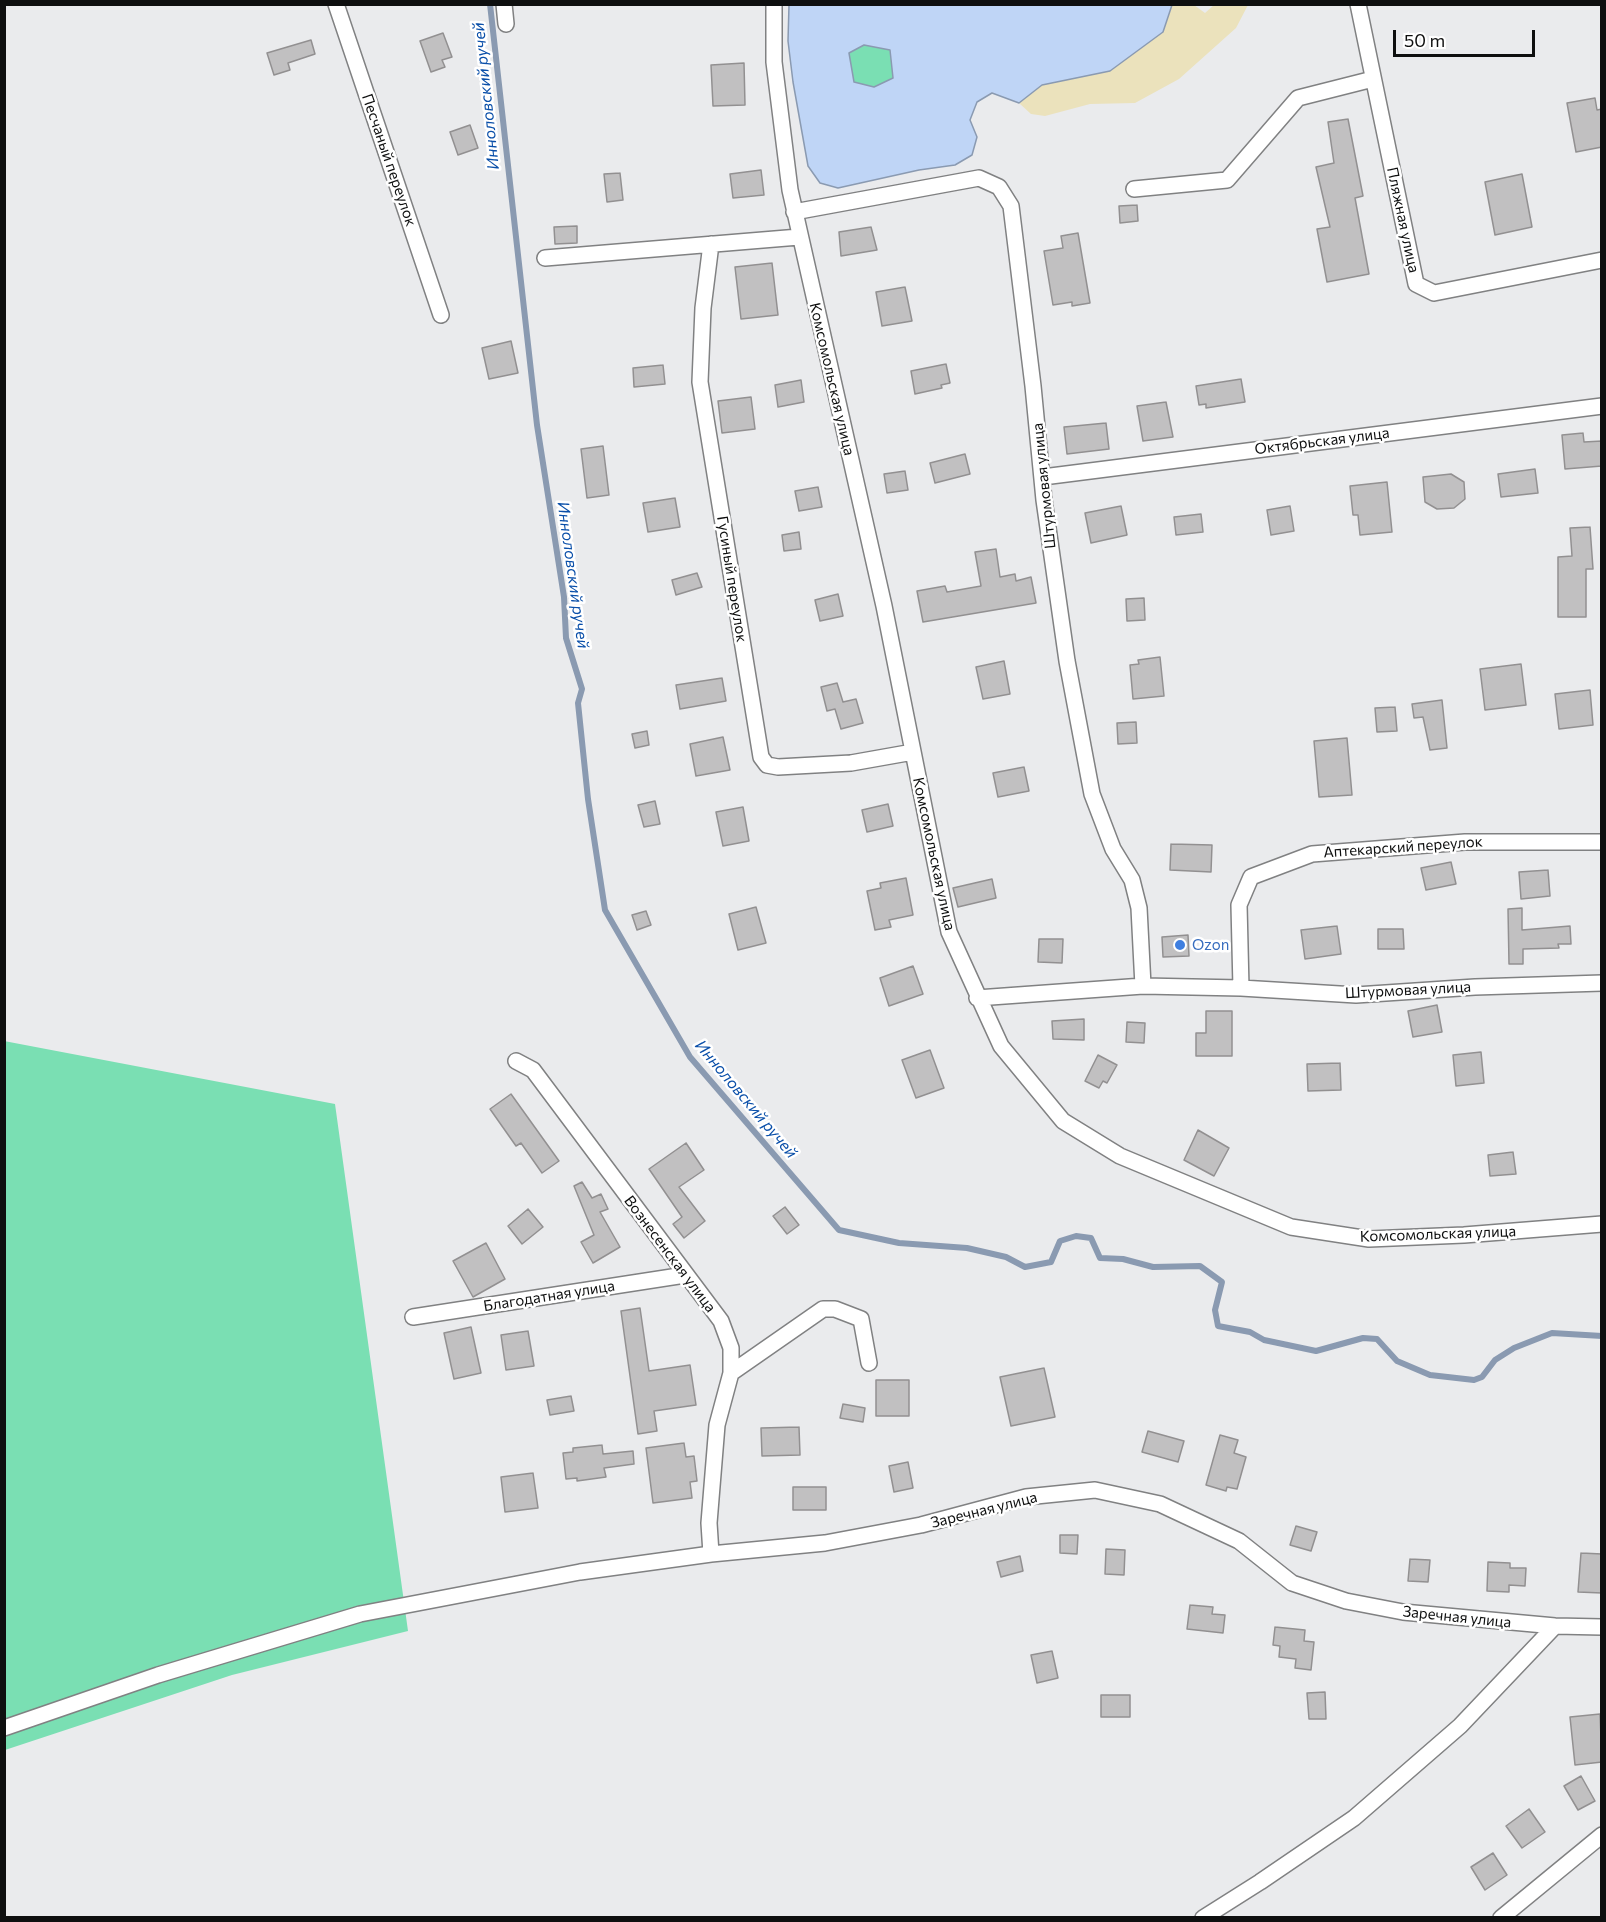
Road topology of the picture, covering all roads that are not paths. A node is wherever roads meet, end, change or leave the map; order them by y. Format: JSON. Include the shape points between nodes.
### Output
{"nodes":[{"id":1,"x":336,"y":4,"type":"edge"},
{"id":2,"x":504,"y":4,"type":"edge"},
{"id":3,"x":774,"y":4,"type":"edge"},
{"id":4,"x":1358,"y":4,"type":"edge"},
{"id":5,"x":506,"y":24,"type":"dead end"},
{"id":6,"x":1373,"y":79,"type":"junction"},
{"id":7,"x":1134,"y":189,"type":"dead end"},
{"id":8,"x":794,"y":212,"type":"junction"},
{"id":9,"x":799,"y":237,"type":"junction"},
{"id":10,"x":711,"y":244,"type":"junction"},
{"id":11,"x":545,"y":258,"type":"dead end"},
{"id":12,"x":1602,"y":260,"type":"edge"},
{"id":13,"x":441,"y":315,"type":"dead end"},
{"id":14,"x":1602,"y":406,"type":"edge"},
{"id":15,"x":1043,"y":477,"type":"junction"},
{"id":16,"x":913,"y":752,"type":"junction"},
{"id":17,"x":1602,"y":842,"type":"edge"},
{"id":18,"x":1602,"y":983,"type":"edge"},
{"id":19,"x":1143,"y":986,"type":"junction"},
{"id":20,"x":1241,"y":988,"type":"junction"},
{"id":21,"x":977,"y":998,"type":"junction"},
{"id":22,"x":516,"y":1061,"type":"dead end"},
{"id":23,"x":1602,"y":1224,"type":"edge"},
{"id":24,"x":686,"y":1275,"type":"junction"},
{"id":25,"x":413,"y":1317,"type":"dead end"},
{"id":26,"x":869,"y":1363,"type":"dead end"},
{"id":27,"x":731,"y":1373,"type":"junction"},
{"id":28,"x":711,"y":1554,"type":"junction"},
{"id":29,"x":1555,"y":1626,"type":"junction"},
{"id":30,"x":1602,"y":1628,"type":"edge"},
{"id":31,"x":4,"y":1728,"type":"edge"},
{"id":32,"x":1602,"y":1835,"type":"edge"},
{"id":33,"x":1203,"y":1917,"type":"edge"},
{"id":34,"x":1501,"y":1917,"type":"edge"}],
"edges":[{"from":1,"to":13,"type":"street","name":"Песчаный переулок"},
{"from":2,"to":5,"type":"street"},
{"from":3,"to":8,"type":"street","name":"Комсомольская улица","via":[[774,62]]},
{"from":4,"to":6,"type":"street","name":"Пляжная улица"},
{"from":6,"to":7,"type":"street","via":[[1298,98],[1227,180]]},
{"from":6,"to":12,"type":"street","name":"Пляжная улица","via":[[1416,284],[1434,293]]},
{"from":8,"to":9,"type":"street","name":"Комсомольская улица"},
{"from":8,"to":15,"type":"street","name":"Штурмовая улица","via":[[979,178],[999,187],[1011,206]]},
{"from":9,"to":10,"type":"street"},
{"from":9,"to":16,"type":"street","name":"Комсомольская улица","via":[[884,606]]},
{"from":10,"to":11,"type":"street"},
{"from":10,"to":16,"type":"street","name":"Гусиный переулок","via":[[700,382],[761,756],[767,765],[778,767],[851,764]]},
{"from":14,"to":15,"type":"street","name":"Октябрьская улица"},
{"from":15,"to":19,"type":"street","name":"Штурмовая улица","via":[[1067,661],[1092,794],[1113,849],[1132,880],[1139,908]]},
{"from":16,"to":21,"type":"street","name":"Комсомольская улица","via":[[949,932]]},
{"from":17,"to":20,"type":"street","name":"Аптекарский переулок","via":[[1465,842],[1312,854],[1251,876],[1239,905]]},
{"from":18,"to":20,"type":"street","name":"Штурмовая улица","via":[[1356,995]]},
{"from":19,"to":20,"type":"street","name":"Штурмовая улица"},
{"from":19,"to":21,"type":"street","name":"Штурмовая улица"},
{"from":21,"to":23,"type":"street","name":"Комсомольская улица","via":[[1001,1046],[1063,1121],[1120,1156],[1291,1227],[1369,1239]]},
{"from":22,"to":24,"type":"street","name":"Вознесенская улица","via":[[533,1070]]},
{"from":24,"to":25,"type":"street","name":"Благодатная улица"},
{"from":24,"to":27,"type":"street","name":"Вознесенская улица","via":[[721,1320],[731,1348]]},
{"from":26,"to":27,"type":"street","via":[[861,1319],[835,1309],[823,1309]]},
{"from":27,"to":28,"type":"street","name":"Вознесенская улица","via":[[717,1425],[709,1523]]},
{"from":28,"to":29,"type":"street","name":"Заречная улица","via":[[825,1543],[921,1525],[1026,1497],[1095,1490],[1160,1504],[1239,1541],[1292,1583],[1346,1601],[1402,1612]]},
{"from":28,"to":31,"type":"street","name":"Заречная улица","via":[[580,1572],[360,1614],[158,1675]]},
{"from":29,"to":30,"type":"street","name":"Заречная улица"},
{"from":29,"to":33,"type":"street","via":[[1460,1726],[1354,1818]]},
{"from":32,"to":34,"type":"street"}]}
